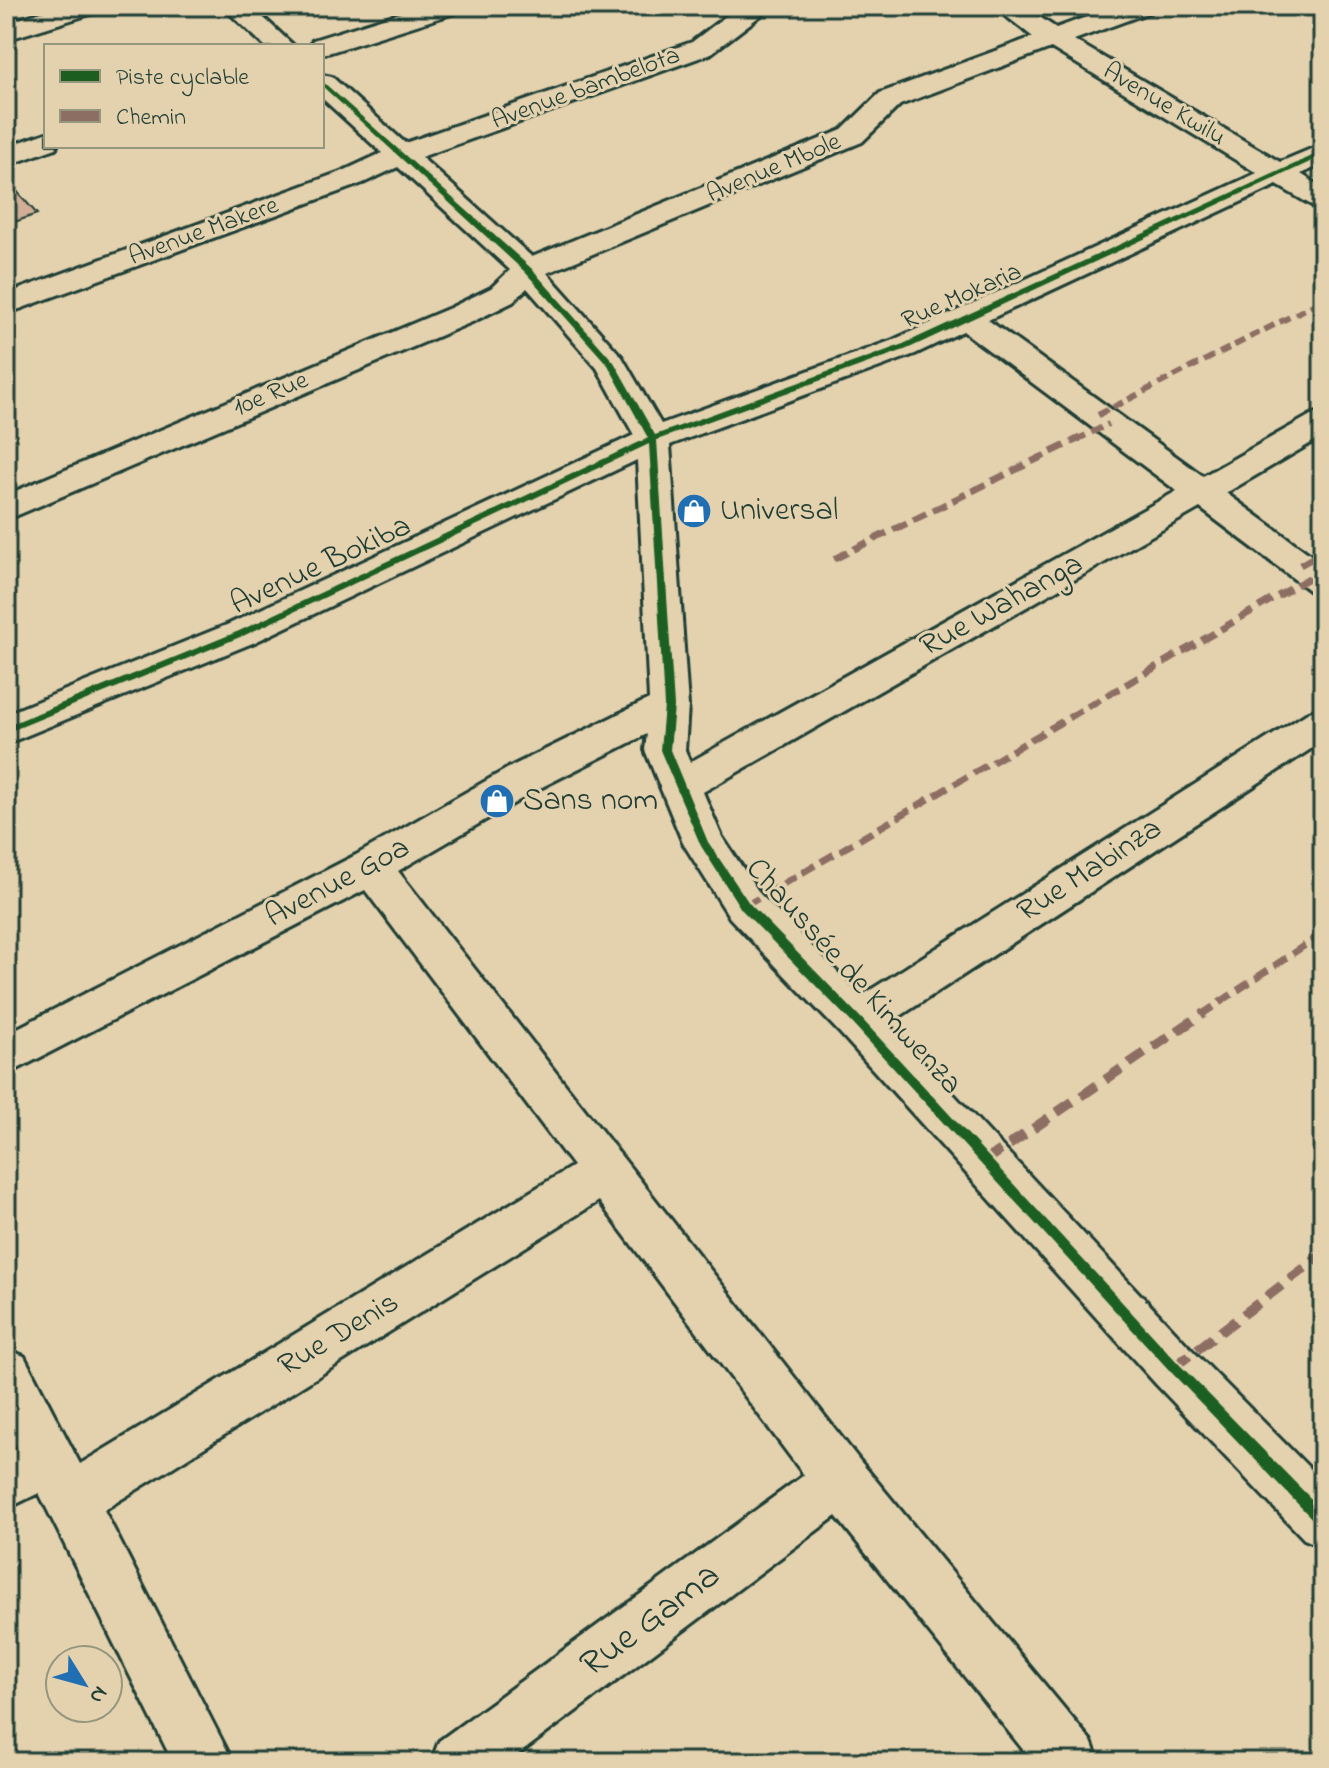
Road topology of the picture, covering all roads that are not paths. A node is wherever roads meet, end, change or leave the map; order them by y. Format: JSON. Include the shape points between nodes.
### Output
{"nodes":[{"id":1,"x":88,"y":6,"type":"edge"},
{"id":2,"x":235,"y":6,"type":"edge"},
{"id":3,"x":449,"y":6,"type":"edge"},
{"id":4,"x":760,"y":6,"type":"edge"},
{"id":5,"x":1006,"y":6,"type":"edge"},
{"id":6,"x":1141,"y":6,"type":"edge"},
{"id":7,"x":6,"y":32,"type":"edge"},
{"id":8,"x":1054,"y":39,"type":"junction"},
{"id":9,"x":279,"y":44,"type":"edge"},
{"id":10,"x":324,"y":45,"type":"edge"},
{"id":11,"x":324,"y":85,"type":"edge"},
{"id":12,"x":44,"y":143,"type":"edge"},
{"id":13,"x":1323,"y":153,"type":"edge"},
{"id":14,"x":400,"y":155,"type":"junction"},
{"id":15,"x":6,"y":157,"type":"edge"},
{"id":16,"x":1280,"y":174,"type":"junction"},
{"id":17,"x":1323,"y":200,"type":"edge"},
{"id":18,"x":528,"y":270,"type":"junction"},
{"id":19,"x":6,"y":305,"type":"edge"},
{"id":20,"x":967,"y":319,"type":"junction"},
{"id":21,"x":1323,"y":422,"type":"edge"},
{"id":22,"x":653,"y":439,"type":"junction"},
{"id":23,"x":1201,"y":491,"type":"junction"},
{"id":24,"x":6,"y":508,"type":"edge"},
{"id":25,"x":1323,"y":582,"type":"edge"},
{"id":26,"x":669,"y":706,"type":"junction"},
{"id":27,"x":1323,"y":722,"type":"edge"},
{"id":28,"x":6,"y":730,"type":"edge"},
{"id":29,"x":680,"y":786,"type":"junction"},
{"id":30,"x":371,"y":867,"type":"junction"},
{"id":31,"x":857,"y":1021,"type":"junction"},
{"id":32,"x":6,"y":1056,"type":"edge"},
{"id":33,"x":606,"y":1171,"type":"junction"},
{"id":34,"x":6,"y":1373,"type":"edge"},
{"id":35,"x":42,"y":1480,"type":"edge"},
{"id":36,"x":841,"y":1480,"type":"junction"},
{"id":37,"x":1323,"y":1520,"type":"edge"},
{"id":38,"x":204,"y":1762,"type":"edge"},
{"id":39,"x":460,"y":1762,"type":"edge"},
{"id":40,"x":1070,"y":1762,"type":"edge"}],
"edges":[{"from":1,"to":7,"type":"street"},
{"from":2,"to":9,"type":"street"},
{"from":3,"to":10,"type":"street"},
{"from":4,"to":14,"type":"street","name":"Avenue bambelota","via":[[738,16],[724,35],[701,48]]},
{"from":5,"to":8,"type":"street","name":"Avenue Kwilu"},
{"from":6,"to":8,"type":"street"},
{"from":8,"to":16,"type":"street","name":"Avenue Kwilu"},
{"from":8,"to":18,"type":"street","name":"Avenue Mbole","via":[[890,99],[877,106],[852,136]]},
{"from":11,"to":14,"type":"street","name":"Chaussée de Kimwenza"},
{"from":12,"to":15,"type":"street"},
{"from":13,"to":16,"type":"street","name":"Rue Mokaria"},
{"from":14,"to":18,"type":"street","name":"Chaussée de Kimwenza"},
{"from":14,"to":19,"type":"street","name":"Avenue Makere"},
{"from":16,"to":17,"type":"street","name":"Avenue Kwilu"},
{"from":16,"to":20,"type":"street","name":"Rue Mokaria"},
{"from":18,"to":22,"type":"street","name":"Chaussée de Kimwenza","via":[[611,364]]},
{"from":18,"to":24,"type":"street","name":"10e Rue","via":[[502,295],[461,315]]},
{"from":20,"to":22,"type":"street","name":"Rue Mokaria"},
{"from":20,"to":23,"type":"street"},
{"from":21,"to":23,"type":"street","name":"Rue Wahanga"},
{"from":22,"to":26,"type":"street","name":"Chaussée de Kimwenza"},
{"from":22,"to":28,"type":"street","name":"Avenue Bokiba","via":[[242,633]]},
{"from":23,"to":25,"type":"street"},
{"from":23,"to":29,"type":"street","name":"Rue Wahanga"},
{"from":26,"to":29,"type":"street","name":"Chaussée de Kimwenza","via":[[665,750]]},
{"from":26,"to":30,"type":"street","name":"Avenue Goa","via":[[526,777]]},
{"from":27,"to":31,"type":"street","name":"Rue Mabinza"},
{"from":29,"to":31,"type":"street","name":"Chaussée de Kimwenza","via":[[704,843],[745,906]]},
{"from":30,"to":32,"type":"street","name":"Avenue Goa"},
{"from":30,"to":33,"type":"street"},
{"from":31,"to":37,"type":"street","name":"Chaussée de Kimwenza","via":[[1174,1367]]},
{"from":33,"to":35,"type":"street","name":"Rue Denis"},
{"from":33,"to":36,"type":"street"},
{"from":34,"to":35,"type":"street"},
{"from":35,"to":38,"type":"street"},
{"from":36,"to":39,"type":"street","name":"Rue Gama"},
{"from":36,"to":40,"type":"street"}]}
